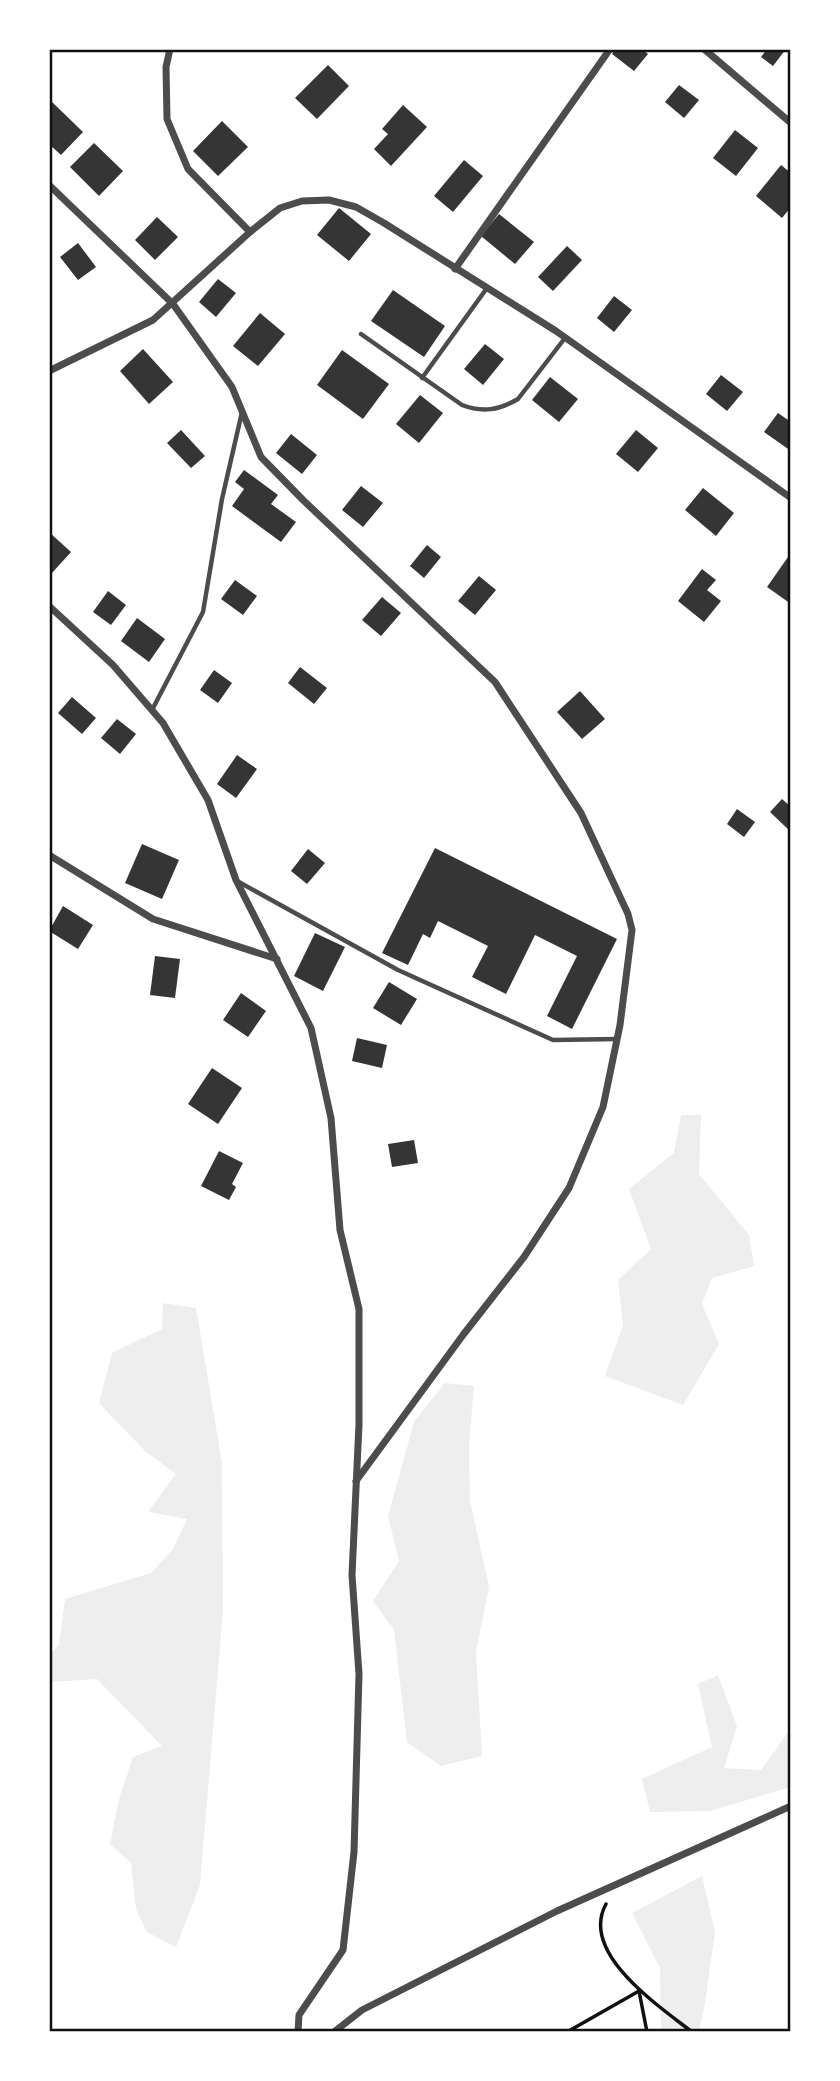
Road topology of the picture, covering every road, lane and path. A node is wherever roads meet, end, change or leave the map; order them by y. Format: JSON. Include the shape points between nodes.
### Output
{"nodes":[{"id":1,"x":170,"y":49,"type":"edge"},
{"id":2,"x":610,"y":49,"type":"edge"},
{"id":3,"x":704,"y":49,"type":"edge"},
{"id":4,"x":791,"y":123,"type":"edge"},
{"id":5,"x":49,"y":185,"type":"edge"},
{"id":6,"x":250,"y":232,"type":"junction"},
{"id":7,"x":455,"y":269,"type":"junction"},
{"id":8,"x":487,"y":288,"type":"junction"},
{"id":9,"x":173,"y":304,"type":"junction"},
{"id":10,"x":361,"y":334,"type":"dead end"},
{"id":11,"x":565,"y":338,"type":"junction"},
{"id":12,"x":49,"y":371,"type":"edge"},
{"id":13,"x":422,"y":378,"type":"junction"},
{"id":14,"x":242,"y":411,"type":"junction"},
{"id":15,"x":791,"y":498,"type":"edge"},
{"id":16,"x":49,"y":606,"type":"edge"},
{"id":17,"x":152,"y":710,"type":"junction"},
{"id":18,"x":49,"y":855,"type":"edge"},
{"id":19,"x":236,"y":880,"type":"junction"},
{"id":20,"x":277,"y":958,"type":"junction"},
{"id":21,"x":617,"y":1039,"type":"junction"},
{"id":22,"x":356,"y":1481,"type":"junction"},
{"id":23,"x":791,"y":1806,"type":"edge"},
{"id":24,"x":617,"y":1884,"type":"junction"},
{"id":25,"x":639,"y":1991,"type":"junction"},
{"id":26,"x":298,"y":2032,"type":"edge"},
{"id":27,"x":334,"y":2032,"type":"edge"},
{"id":28,"x":567,"y":2032,"type":"edge"},
{"id":29,"x":647,"y":2032,"type":"edge"},
{"id":30,"x":692,"y":2032,"type":"edge"}],
"edges":[{"from":1,"to":6,"type":"street","via":[[167,119],[188,169]]},
{"from":2,"to":7,"type":"street"},
{"from":3,"to":4,"type":"street"},
{"from":5,"to":9,"type":"street"},
{"from":6,"to":7,"type":"street","via":[[280,208],[329,200],[356,207]]},
{"from":6,"to":9,"type":"street"},
{"from":7,"to":8,"type":"street"},
{"from":8,"to":11,"type":"street"},
{"from":8,"to":13,"type":"lane"},
{"from":9,"to":12,"type":"street","via":[[153,320]]},
{"from":9,"to":14,"type":"street","via":[[232,387]]},
{"from":10,"to":13,"type":"lane"},
{"from":11,"to":13,"type":"lane","via":[[518,399],[507,405],[476,410]]},
{"from":11,"to":15,"type":"street"},
{"from":14,"to":17,"type":"lane","via":[[203,612]]},
{"from":14,"to":21,"type":"street","via":[[261,457],[495,682],[581,813],[632,930]]},
{"from":16,"to":17,"type":"street","via":[[113,665]]},
{"from":17,"to":19,"type":"street","via":[[208,800]]},
{"from":18,"to":20,"type":"street","via":[[153,919]]},
{"from":19,"to":20,"type":"street"},
{"from":19,"to":21,"type":"lane","via":[[398,970],[553,1040]]},
{"from":20,"to":22,"type":"street","via":[[311,1028],[331,1118],[340,1230],[359,1309]]},
{"from":21,"to":22,"type":"street","via":[[603,1107],[569,1188],[524,1257]]},
{"from":22,"to":26,"type":"street","via":[[352,1574],[359,1674],[354,1852],[343,1950],[299,2015]]},
{"from":23,"to":24,"type":"street"},
{"from":24,"to":25,"type":"path","via":[[600,1915],[604,1948]]},
{"from":24,"to":27,"type":"street","via":[[362,2010]]},
{"from":25,"to":28,"type":"path"},
{"from":25,"to":29,"type":"path"},
{"from":25,"to":30,"type":"path"}]}
